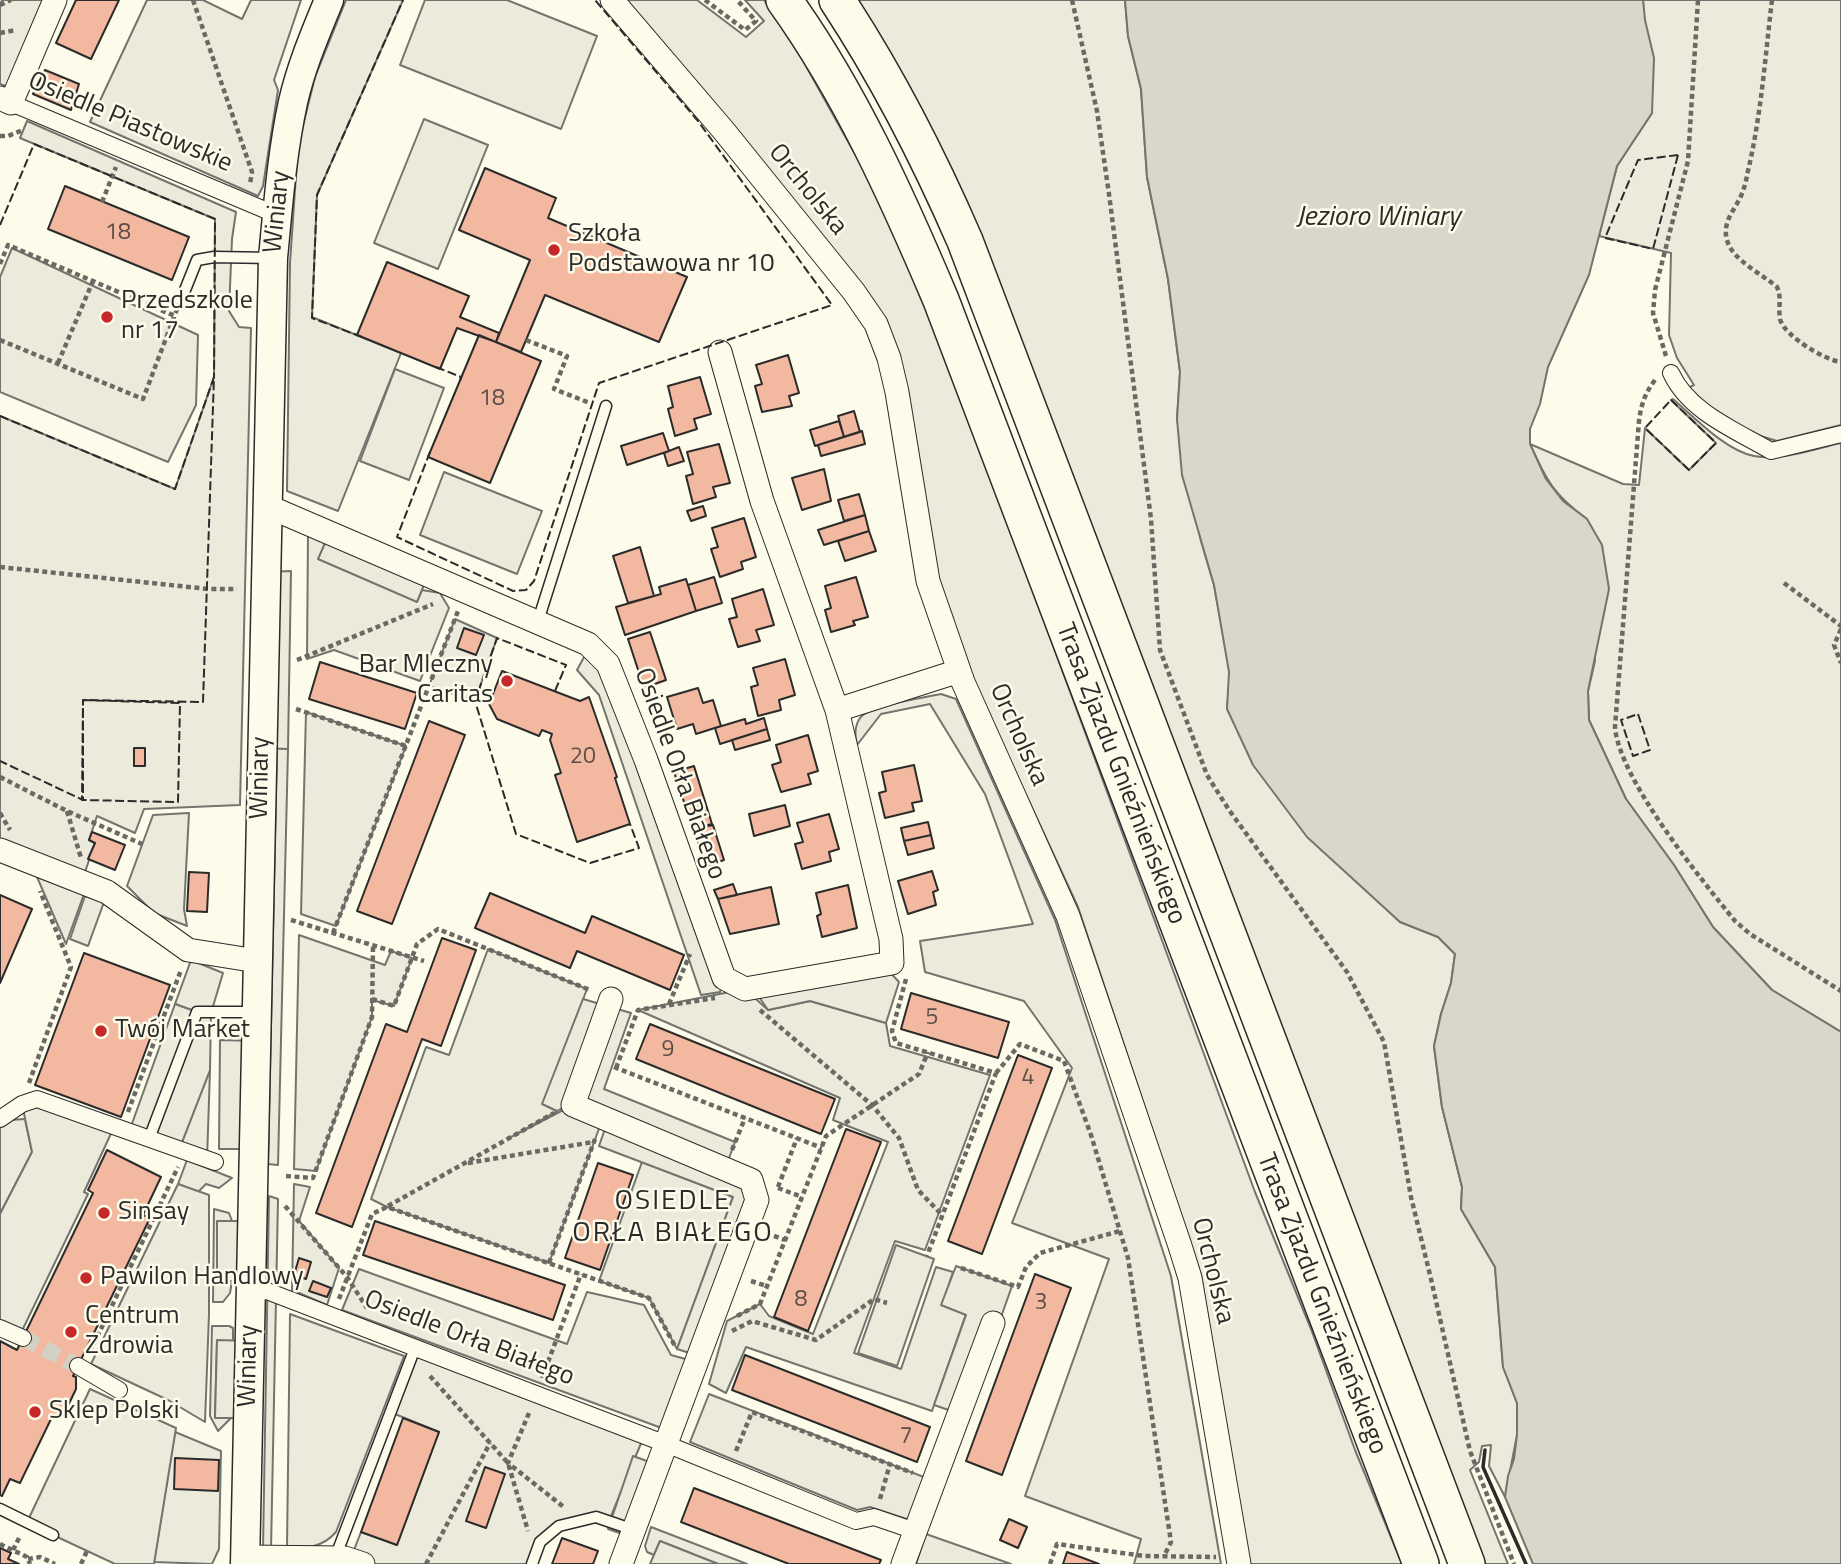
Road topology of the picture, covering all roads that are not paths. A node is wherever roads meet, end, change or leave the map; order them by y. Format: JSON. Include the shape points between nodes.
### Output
{"nodes":[{"id":1,"x":55,"y":0,"type":"edge"},
{"id":2,"x":329,"y":0,"type":"edge"},
{"id":3,"x":612,"y":0,"type":"edge"},
{"id":4,"x":784,"y":0,"type":"edge"},
{"id":5,"x":837,"y":0,"type":"edge"},
{"id":6,"x":6,"y":100,"type":"edge"},
{"id":7,"x":277,"y":215,"type":"junction"},
{"id":8,"x":273,"y":258,"type":"junction"},
{"id":9,"x":185,"y":290,"type":"dead end"},
{"id":10,"x":720,"y":352,"type":"dead end"},
{"id":11,"x":1671,"y":373,"type":"road end"},
{"id":12,"x":601,"y":406,"type":"road end"},
{"id":13,"x":1841,"y":433,"type":"edge"},
{"id":14,"x":267,"y":506,"type":"junction"},
{"id":15,"x":538,"y":621,"type":"junction"},
{"id":16,"x":959,"y":671,"type":"junction"},
{"id":17,"x":837,"y":710,"type":"junction"},
{"id":18,"x":0,"y":850,"type":"edge"},
{"id":19,"x":257,"y":961,"type":"junction"},
{"id":20,"x":611,"y":999,"type":"road end"},
{"id":21,"x":257,"y":1012,"type":"junction"},
{"id":22,"x":0,"y":1119,"type":"edge"},
{"id":23,"x":149,"y":1139,"type":"junction"},
{"id":24,"x":215,"y":1162,"type":"dead end"},
{"id":25,"x":251,"y":1292,"type":"junction"},
{"id":26,"x":993,"y":1322,"type":"dead end"},
{"id":27,"x":0,"y":1328,"type":"edge"},
{"id":28,"x":23,"y":1338,"type":"tunnel mouth"},
{"id":29,"x":413,"y":1352,"type":"junction"},
{"id":30,"x":80,"y":1367,"type":"tunnel mouth"},
{"id":31,"x":119,"y":1390,"type":"dead end"},
{"id":32,"x":666,"y":1444,"type":"junction"},
{"id":33,"x":0,"y":1509,"type":"edge"},
{"id":34,"x":856,"y":1521,"type":"junction"},
{"id":35,"x":634,"y":1530,"type":"junction"},
{"id":36,"x":905,"y":1533,"type":"junction"},
{"id":37,"x":53,"y":1535,"type":"dead end"},
{"id":38,"x":335,"y":1558,"type":"junction"},
{"id":39,"x":534,"y":1559,"type":"edge"},
{"id":40,"x":245,"y":1561,"type":"edge"},
{"id":41,"x":363,"y":1564,"type":"edge"},
{"id":42,"x":621,"y":1564,"type":"edge"},
{"id":43,"x":903,"y":1564,"type":"edge"},
{"id":44,"x":1239,"y":1564,"type":"edge"},
{"id":45,"x":1422,"y":1564,"type":"edge"},
{"id":46,"x":1467,"y":1564,"type":"edge"}],
"edges":[{"from":1,"to":6,"type":"street"},
{"from":2,"to":7,"type":"street","name":"Winiary","via":[[293,102]]},
{"from":3,"to":16,"type":"street","name":"Orcholska","via":[[876,324],[897,392],[929,581]]},
{"from":4,"to":45,"type":"main road","name":"Trasa Zjazdu Gnieźnieńskiego","via":[[867,139],[941,300]]},
{"from":5,"to":46,"type":"main road","name":"Trasa Zjazdu Gnieźnieńskiego","via":[[912,128],[965,241]]},
{"from":6,"to":7,"type":"street","name":"Osiedle Piastowskie"},
{"from":7,"to":8,"type":"street","name":"Winiary"},
{"from":8,"to":9,"type":"lane","via":[[197,260]]},
{"from":8,"to":14,"type":"street","name":"Winiary"},
{"from":10,"to":17,"type":"street","via":[[762,501]]},
{"from":11,"to":13,"type":"street","via":[[1697,408],[1771,451]]},
{"from":12,"to":15,"type":"lane"},
{"from":14,"to":15,"type":"street","name":"Osiedle Orła Białego"},
{"from":14,"to":19,"type":"street","name":"Winiary"},
{"from":15,"to":17,"type":"street","name":"Osiedle Orła Białego","via":[[588,644],[608,664],[724,978],[745,989],[892,963],[891,939]]},
{"from":16,"to":17,"type":"street"},
{"from":16,"to":44,"type":"street","name":"Orcholska","via":[[1068,916],[1180,1245],[1190,1278]]},
{"from":18,"to":19,"type":"street","via":[[107,892],[188,950]]},
{"from":19,"to":21,"type":"street","name":"Winiary"},
{"from":20,"to":32,"type":"street","via":[[573,1105],[751,1180],[757,1200]]},
{"from":21,"to":23,"type":"lane","via":[[197,1012]]},
{"from":21,"to":25,"type":"street","name":"Winiary"},
{"from":22,"to":23,"type":"street","via":[[37,1099]]},
{"from":23,"to":24,"type":"street"},
{"from":25,"to":29,"type":"street","name":"Osiedle Orła Białego","via":[[267,1292],[332,1316]]},
{"from":25,"to":40,"type":"street","name":"Winiary"},
{"from":26,"to":36,"type":"street","via":[[934,1481]]},
{"from":27,"to":28,"type":"street"},
{"from":29,"to":32,"type":"street","name":"Osiedle Orła Białego"},
{"from":29,"to":38,"type":"lane"},
{"from":30,"to":31,"type":"street"},
{"from":32,"to":34,"type":"street","name":"Osiedle Orła Białego"},
{"from":32,"to":35,"type":"street"},
{"from":33,"to":37,"type":"lane"},
{"from":34,"to":36,"type":"street","name":"Osiedle Orła Białego"},
{"from":34,"to":36,"type":"street","via":[[874,1517]]},
{"from":35,"to":39,"type":"lane","via":[[596,1517],[559,1526],[540,1542]]},
{"from":35,"to":42,"type":"street"},
{"from":36,"to":43,"type":"street"},
{"from":38,"to":40,"type":"street"},
{"from":38,"to":41,"type":"street"}]}
